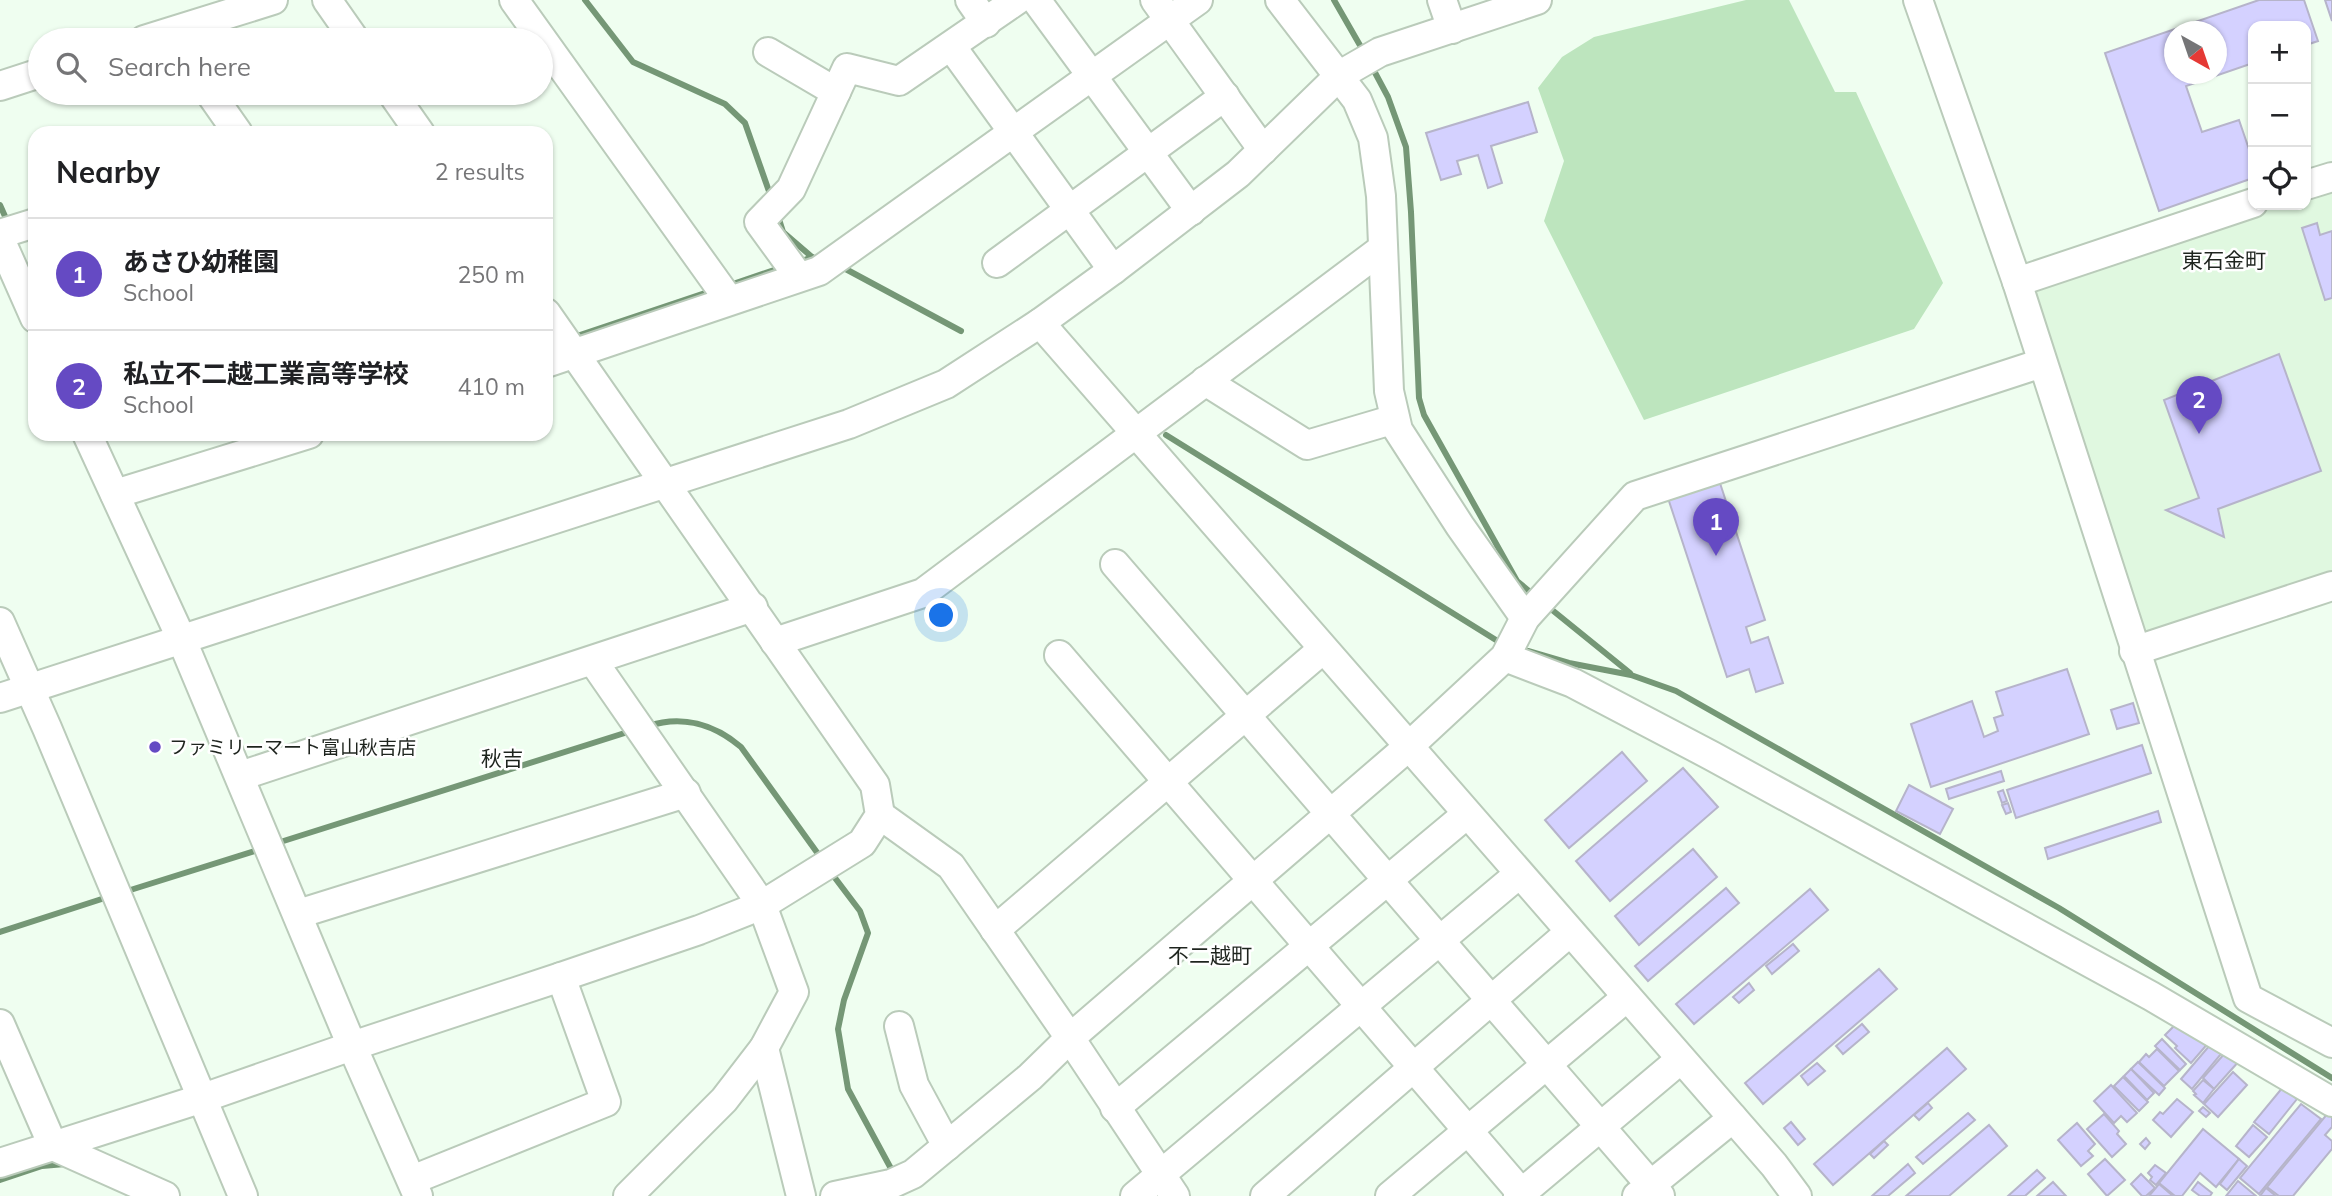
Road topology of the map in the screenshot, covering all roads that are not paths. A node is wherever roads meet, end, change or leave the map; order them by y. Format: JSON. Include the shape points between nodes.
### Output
{"nodes":[{"id":1,"x":273,"y":0,"type":"edge"},
{"id":2,"x":327,"y":0,"type":"edge"},
{"id":3,"x":514,"y":0,"type":"edge"},
{"id":4,"x":970,"y":0,"type":"edge"},
{"id":5,"x":1017,"y":0,"type":"edge"},
{"id":6,"x":1036,"y":0,"type":"edge"},
{"id":7,"x":1198,"y":0,"type":"edge"},
{"id":8,"x":1280,"y":0,"type":"edge"},
{"id":9,"x":1442,"y":0,"type":"edge"},
{"id":10,"x":1537,"y":0,"type":"edge"},
{"id":11,"x":1918,"y":0,"type":"edge"},
{"id":12,"x":1162,"y":10,"type":"edge"},
{"id":13,"x":986,"y":23,"type":"junction"},
{"id":14,"x":191,"y":28,"type":"edge"},
{"id":15,"x":347,"y":28,"type":"edge"},
{"id":16,"x":534,"y":28,"type":"edge"},
{"id":17,"x":1452,"y":29,"type":"junction"},
{"id":18,"x":951,"y":46,"type":"junction"},
{"id":19,"x":768,"y":52,"type":"dead end"},
{"id":20,"x":553,"y":54,"type":"edge"},
{"id":21,"x":1340,"y":75,"type":"junction"},
{"id":22,"x":1092,"y":76,"type":"junction"},
{"id":23,"x":28,"y":77,"type":"edge"},
{"id":24,"x":0,"y":86,"type":"edge"},
{"id":25,"x":836,"y":92,"type":"junction"},
{"id":26,"x":1225,"y":96,"type":"junction"},
{"id":27,"x":218,"y":105,"type":"edge"},
{"id":28,"x":400,"y":105,"type":"edge"},
{"id":29,"x":233,"y":126,"type":"edge"},
{"id":30,"x":415,"y":126,"type":"edge"},
{"id":31,"x":1013,"y":132,"type":"junction"},
{"id":32,"x":1262,"y":150,"type":"junction"},
{"id":33,"x":1148,"y":152,"type":"junction"},
{"id":34,"x":2332,"y":177,"type":"edge"},
{"id":35,"x":2311,"y":183,"type":"edge"},
{"id":36,"x":2248,"y":205,"type":"edge"},
{"id":37,"x":1069,"y":210,"type":"junction"},
{"id":38,"x":1191,"y":211,"type":"junction"},
{"id":39,"x":28,"y":226,"type":"edge"},
{"id":40,"x":0,"y":236,"type":"edge"},
{"id":41,"x":1382,"y":248,"type":"junction"},
{"id":42,"x":998,"y":262,"type":"dead end"},
{"id":43,"x":1113,"y":270,"type":"junction"},
{"id":44,"x":799,"y":277,"type":"junction"},
{"id":45,"x":2017,"y":282,"type":"junction"},
{"id":46,"x":729,"y":300,"type":"junction"},
{"id":47,"x":28,"y":302,"type":"edge"},
{"id":48,"x":553,"y":323,"type":"edge"},
{"id":49,"x":1040,"y":323,"type":"junction"},
{"id":50,"x":576,"y":355,"type":"junction"},
{"id":51,"x":553,"y":361,"type":"edge"},
{"id":52,"x":2042,"y":363,"type":"junction"},
{"id":53,"x":1205,"y":380,"type":"junction"},
{"id":54,"x":1395,"y":419,"type":"junction"},
{"id":55,"x":1135,"y":435,"type":"junction"},
{"id":56,"x":90,"y":441,"type":"edge"},
{"id":57,"x":286,"y":441,"type":"edge"},
{"id":58,"x":667,"y":484,"type":"junction"},
{"id":59,"x":115,"y":494,"type":"junction"},
{"id":60,"x":1115,"y":564,"type":"dead end"},
{"id":61,"x":2332,"y":586,"type":"edge"},
{"id":62,"x":753,"y":607,"type":"junction"},
{"id":63,"x":1525,"y":618,"type":"junction"},
{"id":64,"x":0,"y":622,"type":"edge"},
{"id":65,"x":181,"y":638,"type":"junction"},
{"id":66,"x":775,"y":642,"type":"junction"},
{"id":67,"x":1323,"y":649,"type":"junction"},
{"id":68,"x":2134,"y":651,"type":"junction"},
{"id":69,"x":1059,"y":655,"type":"dead end"},
{"id":70,"x":1505,"y":657,"type":"junction"},
{"id":71,"x":593,"y":661,"type":"junction"},
{"id":72,"x":30,"y":688,"type":"junction"},
{"id":73,"x":0,"y":698,"type":"edge"},
{"id":74,"x":1245,"y":715,"type":"junction"},
{"id":75,"x":1408,"y":747,"type":"junction"},
{"id":76,"x":240,"y":776,"type":"junction"},
{"id":77,"x":1168,"y":782,"type":"junction"},
{"id":78,"x":686,"y":793,"type":"junction"},
{"id":79,"x":1330,"y":814,"type":"junction"},
{"id":80,"x":1467,"y":814,"type":"junction"},
{"id":81,"x":880,"y":815,"type":"junction"},
{"id":82,"x":1519,"y":874,"type":"junction"},
{"id":83,"x":1253,"y":880,"type":"junction"},
{"id":84,"x":1387,"y":881,"type":"junction"},
{"id":85,"x":762,"y":905,"type":"junction"},
{"id":86,"x":298,"y":914,"type":"junction"},
{"id":87,"x":995,"y":930,"type":"junction"},
{"id":88,"x":1570,"y":932,"type":"junction"},
{"id":89,"x":1440,"y":941,"type":"junction"},
{"id":90,"x":1309,"y":946,"type":"junction"},
{"id":91,"x":561,"y":977,"type":"junction"},
{"id":92,"x":1627,"y":997,"type":"junction"},
{"id":93,"x":1491,"y":1001,"type":"junction"},
{"id":94,"x":1362,"y":1007,"type":"junction"},
{"id":95,"x":0,"y":1024,"type":"edge"},
{"id":96,"x":899,"y":1027,"type":"dead end"},
{"id":97,"x":1070,"y":1038,"type":"junction"},
{"id":98,"x":2332,"y":1043,"type":"edge"},
{"id":99,"x":352,"y":1046,"type":"junction"},
{"id":100,"x":764,"y":1048,"type":"junction"},
{"id":101,"x":1681,"y":1059,"type":"junction"},
{"id":102,"x":1546,"y":1065,"type":"junction"},
{"id":103,"x":1414,"y":1068,"type":"junction"},
{"id":104,"x":203,"y":1098,"type":"junction"},
{"id":105,"x":2332,"y":1102,"type":"edge"},
{"id":106,"x":1115,"y":1108,"type":"junction"},
{"id":107,"x":1733,"y":1118,"type":"junction"},
{"id":108,"x":1600,"y":1127,"type":"junction"},
{"id":109,"x":1468,"y":1130,"type":"junction"},
{"id":110,"x":53,"y":1146,"type":"junction"},
{"id":111,"x":947,"y":1146,"type":"junction"},
{"id":112,"x":0,"y":1163,"type":"edge"},
{"id":113,"x":905,"y":1185,"type":"edge"},
{"id":114,"x":1168,"y":1186,"type":"edge"},
{"id":115,"x":415,"y":1188,"type":"edge"},
{"id":116,"x":1649,"y":1192,"type":"edge"},
{"id":117,"x":235,"y":1193,"type":"edge"},
{"id":118,"x":1790,"y":1193,"type":"edge"},
{"id":119,"x":1522,"y":1195,"type":"edge"},
{"id":120,"x":164,"y":1196,"type":"edge"},
{"id":121,"x":628,"y":1196,"type":"edge"},
{"id":122,"x":801,"y":1196,"type":"edge"},
{"id":123,"x":835,"y":1196,"type":"edge"},
{"id":124,"x":1135,"y":1196,"type":"edge"},
{"id":125,"x":1265,"y":1196,"type":"edge"},
{"id":126,"x":1390,"y":1196,"type":"edge"}],
"edges":[{"from":1,"to":14,"type":"street"},
{"from":2,"to":15,"type":"street"},
{"from":3,"to":16,"type":"street"},
{"from":4,"to":13,"type":"street"},
{"from":5,"to":13,"type":"street"},
{"from":6,"to":22,"type":"street"},
{"from":7,"to":12,"type":"street"},
{"from":8,"to":21,"type":"street"},
{"from":9,"to":17,"type":"street"},
{"from":10,"to":17,"type":"street"},
{"from":11,"to":45,"type":"street"},
{"from":12,"to":22,"type":"street"},
{"from":12,"to":26,"type":"street"},
{"from":13,"to":18,"type":"street"},
{"from":17,"to":21,"type":"street","via":[[1380,52]]},
{"from":18,"to":25,"type":"street","via":[[899,81],[847,68]]},
{"from":18,"to":31,"type":"street"},
{"from":19,"to":25,"type":"street"},
{"from":20,"to":46,"type":"street"},
{"from":21,"to":32,"type":"street"},
{"from":21,"to":41,"type":"street","via":[[1373,138]]},
{"from":22,"to":31,"type":"street"},
{"from":22,"to":33,"type":"street"},
{"from":23,"to":24,"type":"street"},
{"from":25,"to":44,"type":"street","via":[[790,189],[759,222]]},
{"from":26,"to":32,"type":"street"},
{"from":26,"to":33,"type":"street"},
{"from":27,"to":29,"type":"street"},
{"from":28,"to":30,"type":"street"},
{"from":31,"to":37,"type":"street"},
{"from":31,"to":44,"type":"street","via":[[819,271]]},
{"from":32,"to":38,"type":"street"},
{"from":33,"to":37,"type":"street"},
{"from":33,"to":38,"type":"street"},
{"from":34,"to":35,"type":"street"},
{"from":36,"to":45,"type":"street"},
{"from":37,"to":42,"type":"street"},
{"from":37,"to":43,"type":"street"},
{"from":38,"to":43,"type":"street"},
{"from":39,"to":40,"type":"street"},
{"from":40,"to":47,"type":"street"},
{"from":41,"to":53,"type":"street"},
{"from":41,"to":54,"type":"street","via":[[1389,391]]},
{"from":43,"to":49,"type":"street"},
{"from":44,"to":46,"type":"street"},
{"from":45,"to":52,"type":"street"},
{"from":46,"to":50,"type":"street"},
{"from":48,"to":50,"type":"street"},
{"from":49,"to":55,"type":"street"},
{"from":49,"to":58,"type":"street","via":[[946,384],[849,424]]},
{"from":50,"to":51,"type":"street"},
{"from":50,"to":58,"type":"street"},
{"from":52,"to":63,"type":"street","via":[[1635,496]]},
{"from":52,"to":68,"type":"street"},
{"from":53,"to":54,"type":"street","via":[[1307,445]]},
{"from":53,"to":55,"type":"street"},
{"from":54,"to":63,"type":"street","via":[[1460,526]]},
{"from":55,"to":66,"type":"street","via":[[923,593]]},
{"from":55,"to":67,"type":"street"},
{"from":56,"to":59,"type":"street"},
{"from":57,"to":59,"type":"street"},
{"from":58,"to":62,"type":"street"},
{"from":58,"to":65,"type":"street"},
{"from":59,"to":65,"type":"street"},
{"from":60,"to":74,"type":"street"},
{"from":61,"to":68,"type":"street"},
{"from":62,"to":66,"type":"street"},
{"from":62,"to":71,"type":"street"},
{"from":63,"to":70,"type":"street"},
{"from":64,"to":72,"type":"street"},
{"from":65,"to":72,"type":"street"},
{"from":65,"to":76,"type":"street"},
{"from":66,"to":81,"type":"street","via":[[875,785]]},
{"from":67,"to":74,"type":"street"},
{"from":67,"to":75,"type":"street"},
{"from":68,"to":98,"type":"street","via":[[2248,998]]},
{"from":69,"to":77,"type":"street"},
{"from":70,"to":75,"type":"street"},
{"from":70,"to":105,"type":"street","via":[[1573,683],[1712,756],[2151,996]]},
{"from":71,"to":76,"type":"street"},
{"from":71,"to":78,"type":"street"},
{"from":72,"to":73,"type":"street"},
{"from":72,"to":104,"type":"street"},
{"from":74,"to":77,"type":"street"},
{"from":74,"to":79,"type":"street"},
{"from":75,"to":79,"type":"street"},
{"from":75,"to":80,"type":"street"},
{"from":76,"to":86,"type":"street"},
{"from":77,"to":83,"type":"street"},
{"from":77,"to":87,"type":"street"},
{"from":78,"to":85,"type":"street"},
{"from":78,"to":86,"type":"street"},
{"from":79,"to":83,"type":"street"},
{"from":79,"to":84,"type":"street"},
{"from":80,"to":82,"type":"street"},
{"from":80,"to":84,"type":"street"},
{"from":81,"to":85,"type":"street","via":[[862,843]]},
{"from":81,"to":87,"type":"street","via":[[951,866]]},
{"from":82,"to":88,"type":"street"},
{"from":82,"to":89,"type":"street"},
{"from":83,"to":90,"type":"street"},
{"from":83,"to":97,"type":"street"},
{"from":84,"to":89,"type":"street"},
{"from":84,"to":90,"type":"street"},
{"from":85,"to":91,"type":"street"},
{"from":85,"to":100,"type":"street","via":[[794,992]]},
{"from":86,"to":99,"type":"street"},
{"from":87,"to":97,"type":"street"},
{"from":88,"to":92,"type":"street"},
{"from":88,"to":93,"type":"street"},
{"from":89,"to":93,"type":"street"},
{"from":89,"to":94,"type":"street"},
{"from":90,"to":94,"type":"street"},
{"from":90,"to":106,"type":"street"},
{"from":91,"to":99,"type":"street"},
{"from":91,"to":115,"type":"street","via":[[606,1102]]},
{"from":92,"to":101,"type":"street"},
{"from":92,"to":102,"type":"street"},
{"from":93,"to":102,"type":"street"},
{"from":93,"to":103,"type":"street"},
{"from":94,"to":103,"type":"street"},
{"from":94,"to":114,"type":"street"},
{"from":95,"to":110,"type":"street"},
{"from":96,"to":111,"type":"street","via":[[914,1085]]},
{"from":97,"to":106,"type":"street"},
{"from":97,"to":111,"type":"street"},
{"from":99,"to":104,"type":"street"},
{"from":99,"to":115,"type":"street"},
{"from":100,"to":121,"type":"street","via":[[724,1100]]},
{"from":100,"to":122,"type":"street"},
{"from":101,"to":107,"type":"street"},
{"from":101,"to":108,"type":"street"},
{"from":102,"to":108,"type":"street"},
{"from":102,"to":109,"type":"street"},
{"from":103,"to":109,"type":"street"},
{"from":103,"to":125,"type":"street"},
{"from":104,"to":110,"type":"street"},
{"from":104,"to":117,"type":"street"},
{"from":106,"to":114,"type":"street"},
{"from":107,"to":116,"type":"street"},
{"from":107,"to":118,"type":"street"},
{"from":108,"to":116,"type":"street"},
{"from":108,"to":119,"type":"street"},
{"from":109,"to":119,"type":"street"},
{"from":109,"to":126,"type":"street"},
{"from":110,"to":112,"type":"street"},
{"from":110,"to":120,"type":"street"},
{"from":111,"to":113,"type":"street"},
{"from":113,"to":123,"type":"street"},
{"from":114,"to":124,"type":"street"}]}
